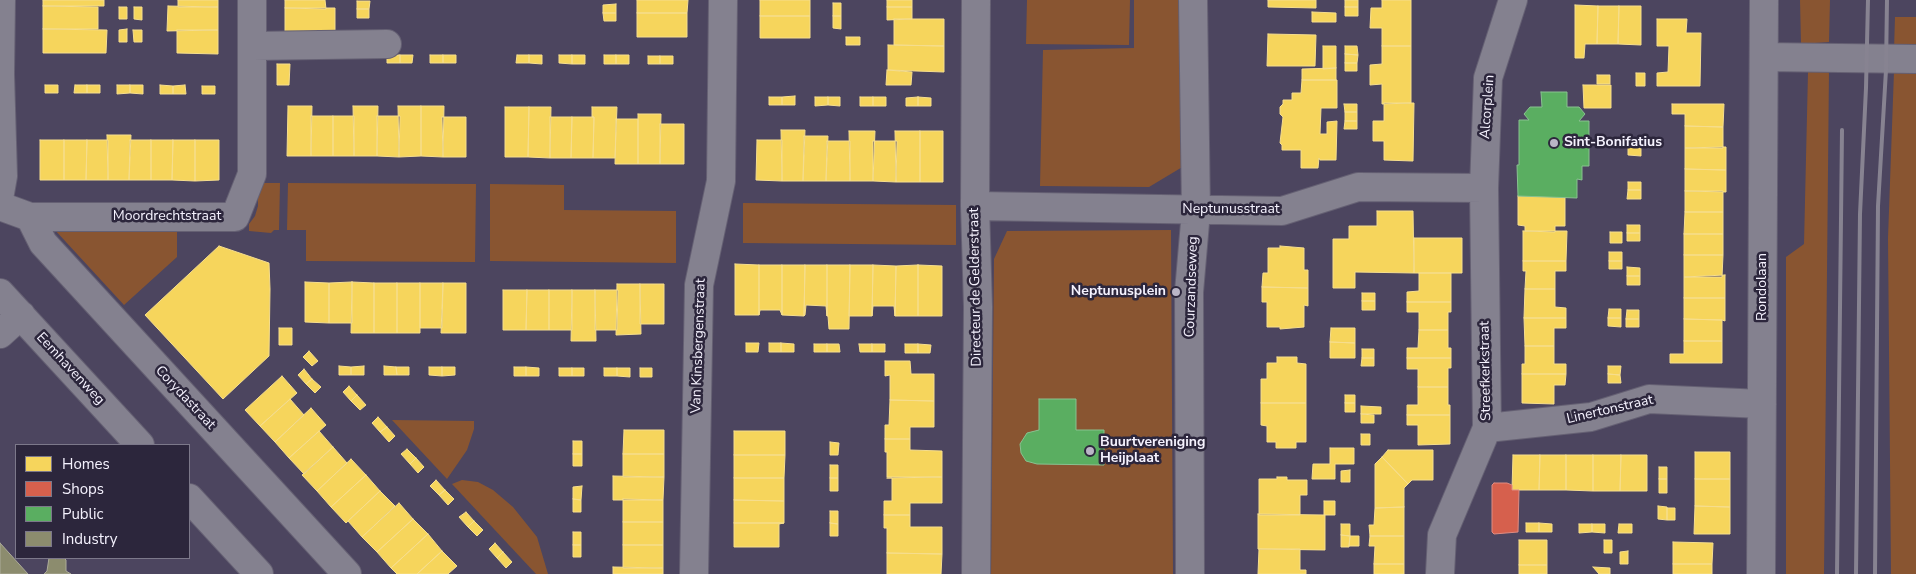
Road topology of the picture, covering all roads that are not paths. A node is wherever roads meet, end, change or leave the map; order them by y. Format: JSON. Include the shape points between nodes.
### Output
{"nodes":[{"id":1,"x":1,"y":0,"type":"edge"},
{"id":2,"x":252,"y":0,"type":"edge"},
{"id":3,"x":723,"y":0,"type":"edge"},
{"id":4,"x":976,"y":0,"type":"edge"},
{"id":5,"x":1194,"y":0,"type":"edge"},
{"id":6,"x":1513,"y":0,"type":"edge"},
{"id":7,"x":1764,"y":0,"type":"edge"},
{"id":8,"x":387,"y":44,"type":"dead end"},
{"id":9,"x":253,"y":46,"type":"junction"},
{"id":10,"x":1764,"y":57,"type":"junction"},
{"id":11,"x":1916,"y":59,"type":"edge"},
{"id":12,"x":1484,"y":188,"type":"junction"},
{"id":13,"x":0,"y":193,"type":"edge"},
{"id":14,"x":0,"y":206,"type":"edge"},
{"id":15,"x":975,"y":206,"type":"junction"},
{"id":16,"x":1196,"y":211,"type":"junction"},
{"id":17,"x":30,"y":217,"type":"junction"},
{"id":18,"x":0,"y":293,"type":"edge"},
{"id":19,"x":21,"y":315,"type":"junction"},
{"id":20,"x":0,"y":334,"type":"edge"},
{"id":21,"x":1762,"y":404,"type":"junction"},
{"id":22,"x":1487,"y":428,"type":"junction"},
{"id":23,"x":139,"y":444,"type":"edge"},
{"id":24,"x":190,"y":499,"type":"edge"},
{"id":25,"x":259,"y":574,"type":"edge"},
{"id":26,"x":348,"y":574,"type":"edge"},
{"id":27,"x":694,"y":574,"type":"edge"},
{"id":28,"x":976,"y":574,"type":"edge"},
{"id":29,"x":1190,"y":574,"type":"edge"},
{"id":30,"x":1440,"y":574,"type":"edge"},
{"id":31,"x":1762,"y":574,"type":"edge"}],
"edges":[{"from":1,"to":13,"type":"street","via":[[4,176]]},
{"from":2,"to":9,"type":"street","name":"Moordrechtstraat"},
{"from":3,"to":27,"type":"street","name":"Van Kinsbergenstraat","via":[[721,181],[699,285]]},
{"from":4,"to":15,"type":"street","name":"Directeur de Gelderstraat"},
{"from":5,"to":16,"type":"street","name":"Courzandseweg"},
{"from":6,"to":12,"type":"street","name":"Alcorplein","via":[[1488,78]]},
{"from":7,"to":10,"type":"street","name":"Rondolaan"},
{"from":8,"to":9,"type":"street"},
{"from":9,"to":17,"type":"street","name":"Moordrechtstraat","via":[[252,174],[235,217]]},
{"from":10,"to":11,"type":"street"},
{"from":10,"to":21,"type":"street","name":"Rondolaan"},
{"from":12,"to":16,"type":"street","name":"Neptunusstraat","via":[[1358,187],[1282,211]]},
{"from":12,"to":22,"type":"street","name":"Streefkerkstraat"},
{"from":14,"to":17,"type":"street","name":"Moordrechtstraat"},
{"from":15,"to":16,"type":"street","name":"Neptunusstraat"},
{"from":15,"to":28,"type":"street","name":"Directeur de Gelderstraat","via":[[978,307]]},
{"from":16,"to":29,"type":"street","name":"Courzandseweg","via":[[1189,292]]},
{"from":17,"to":26,"type":"street","name":"Corydastraat","via":[[43,243]]},
{"from":18,"to":19,"type":"street","name":"Eemhavenweg"},
{"from":19,"to":20,"type":"street"},
{"from":19,"to":23,"type":"street","name":"Eemhavenweg"},
{"from":21,"to":22,"type":"street","name":"Linertonstraat","via":[[1649,399],[1582,419]]},
{"from":21,"to":31,"type":"street","name":"Rondolaan"},
{"from":22,"to":30,"type":"street","name":"Streefkerkstraat","via":[[1444,527]]},
{"from":24,"to":25,"type":"street"}]}
